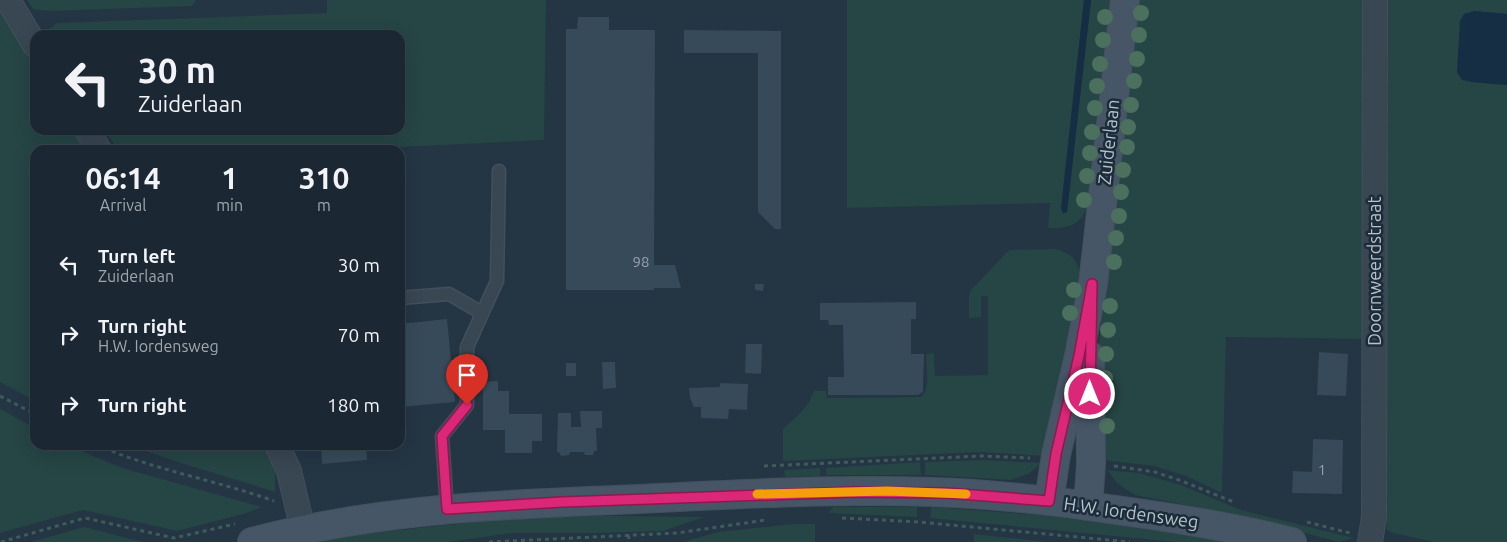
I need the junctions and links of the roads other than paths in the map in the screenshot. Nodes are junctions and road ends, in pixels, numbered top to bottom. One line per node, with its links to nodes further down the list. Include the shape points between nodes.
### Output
1 (8, 0): 4 (street)
2 (1124, 0): 6 (main road, Zuiderlaan)
3 (1375, 0): 16 (street, Doornweerdstraat, via 1374,517)
4 (30, 36)
5 (500, 171): 8 (lane, via 497,281)
6 (1092, 284): 10 (main road, Zuiderlaan); 11 (main road, Zuiderlaan)
7 (405, 298): 8 (lane, via 449,294)
8 (482, 313): 12 (lane, via 467,347 467,405 442,436)
9 (278, 450): 13 (street, via 289,471)
10 (1049, 501): 11 (main road, H.W. Iordensweg); 12 (main road, H.W. Iordensweg, via 952,493 862,491 642,498)
11 (1088, 506): 15 (main road, H.W. Iordensweg, via 1209,524)
12 (447, 509): 13 (main road, H.W. Iordensweg)
13 (300, 520): 14 (main road, H.W. Iordensweg)
14 (252, 542)
15 (1292, 542)
16 (1370, 542)

